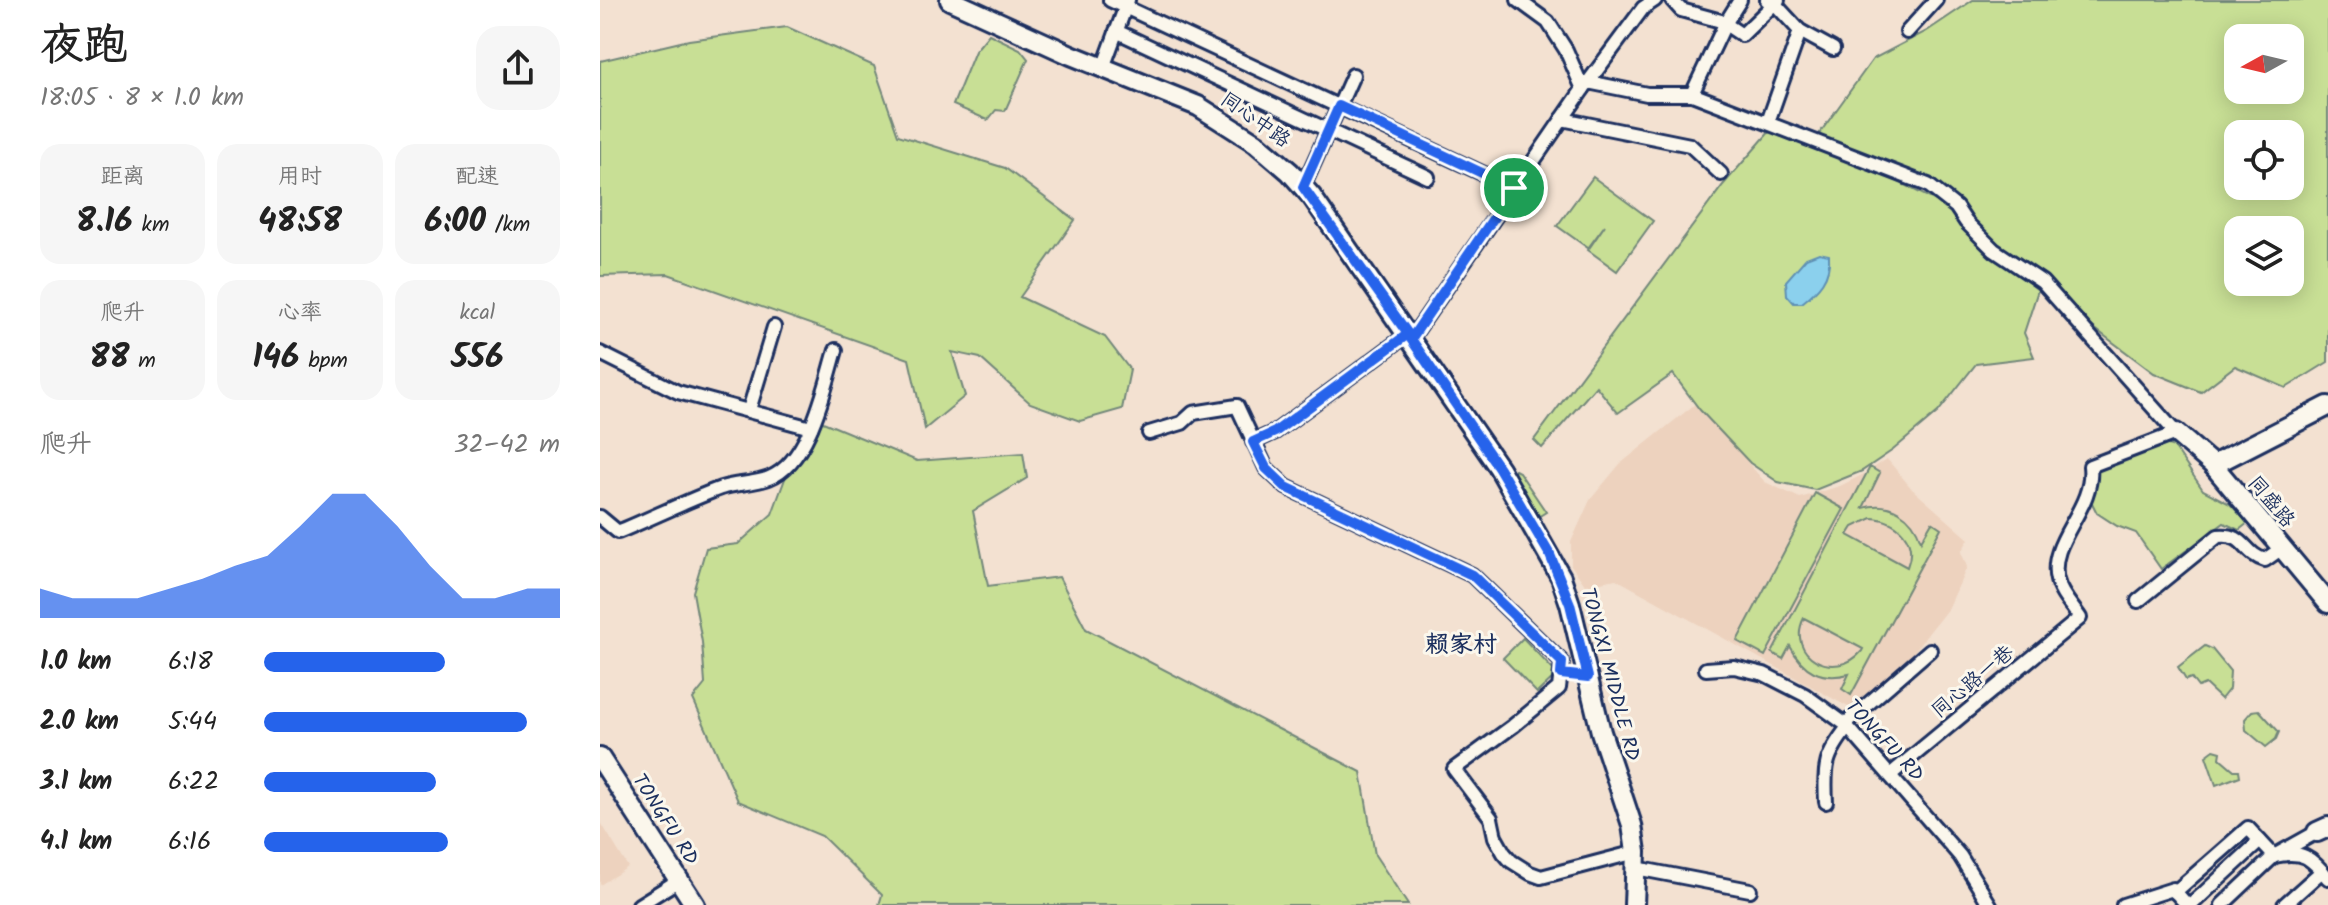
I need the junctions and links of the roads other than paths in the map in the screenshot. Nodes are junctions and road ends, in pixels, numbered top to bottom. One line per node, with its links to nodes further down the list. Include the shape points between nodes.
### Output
1 (950, 0): 15 (street, 同心中路)
2 (1110, 0): 9 (street)
3 (1518, 0): 17 (street, via 1548,22)
4 (1655, 0): 17 (street, via 1643,8)
5 (1672, 0): 10 (street, via 1681,10)
6 (1740, 0): 10 (street)
7 (1774, 2): 10 (street, via 1742,35); 12 (street)
8 (1927, 3): 13 (street)
9 (1126, 4): 11 (street); 19 (street)
10 (1725, 24): 18 (street)
11 (1116, 31): 15 (street); 22 (street)
12 (1800, 31): 14 (street); 21 (street)
13 (1907, 32)
14 (1833, 49)
15 (1103, 68): 25 (street, 同心中路, via 1228,123)
16 (1353, 75): 19 (street)
17 (1586, 85): 18 (street); 20 (street)
18 (1692, 94): 21 (street)
19 (1339, 106): 22 (street); 26 (street)
20 (1562, 119): 23 (street, via 1690,145); 26 (street)
21 (1768, 122): 35 (street, via 1943,195 1994,250 2042,282)
22 (1328, 130): 24 (street); 25 (street)
23 (1721, 174)
24 (1428, 177)
25 (1303, 187): 28 (street, 同心中路)
26 (1514, 188): 28 (street)
27 (774, 327): 32 (street)
28 (1410, 336): 36 (street, via 1275,432); 45 (street, 同心中路, via 1550,555 1570,604)
29 (836, 350): 33 (street)
30 (600, 353): 32 (street, via 678,392)
31 (2328, 406): 37 (street)
32 (749, 410): 33 (street)
33 (811, 428): 38 (street, via 789,463 772,477 723,487 618,532)
34 (1149, 433): 36 (street, via 1182,423 1193,413 1237,406)
35 (2176, 433): 37 (street, 同盛路); 48 (street, 同心路一巷, via 2090,466 2088,494 2056,563 2059,585 2080,618)
36 (1253, 442): 44 (street, via 1266,468 1286,487 1472,575 1562,662)
37 (2213, 465): 39 (street, 同盛路)
38 (600, 517)
39 (2282, 548): 40 (street, via 2265,560 2240,539 2218,536); 41 (street, 同盛路)
40 (2138, 601)
41 (2328, 603)
42 (1930, 650): 46 (street)
43 (1706, 669): 46 (street, TONGFU RD, via 1734,667 1764,674)
44 (1561, 674): 45 (street); 53 (street, via 1559,688 1454,769 1491,818 1504,853 1530,873 1541,877)
45 (1588, 677): 53 (street, TONGXI MIDDLE RD, via 1632,825)
46 (1846, 725): 48 (street, TONGFU RD); 49 (street, via 1826,761)
47 (600, 758): 55 (street, TONGFU RD)
48 (1890, 775): 61 (street, TONGFU RD, via 1960,856)
49 (1826, 802)
50 (2323, 830): 52 (street)
51 (2260, 841): 52 (street); 57 (street, via 2248,828); 63 (street)
52 (2274, 856): 54 (street, via 2306,856); 64 (street)
53 (1636, 860): 56 (street); 60 (street, TONGXI MIDDLE RD)
54 (2325, 874): 65 (street)
55 (679, 880): 58 (street); 59 (street, TONGFU RD)
56 (1750, 890)
57 (2175, 892): 62 (street); 63 (street)
58 (639, 905)
59 (695, 905)
60 (1634, 905)
61 (1990, 905)
62 (2123, 905)
63 (2189, 905)
64 (2222, 905)
65 (2284, 905)

